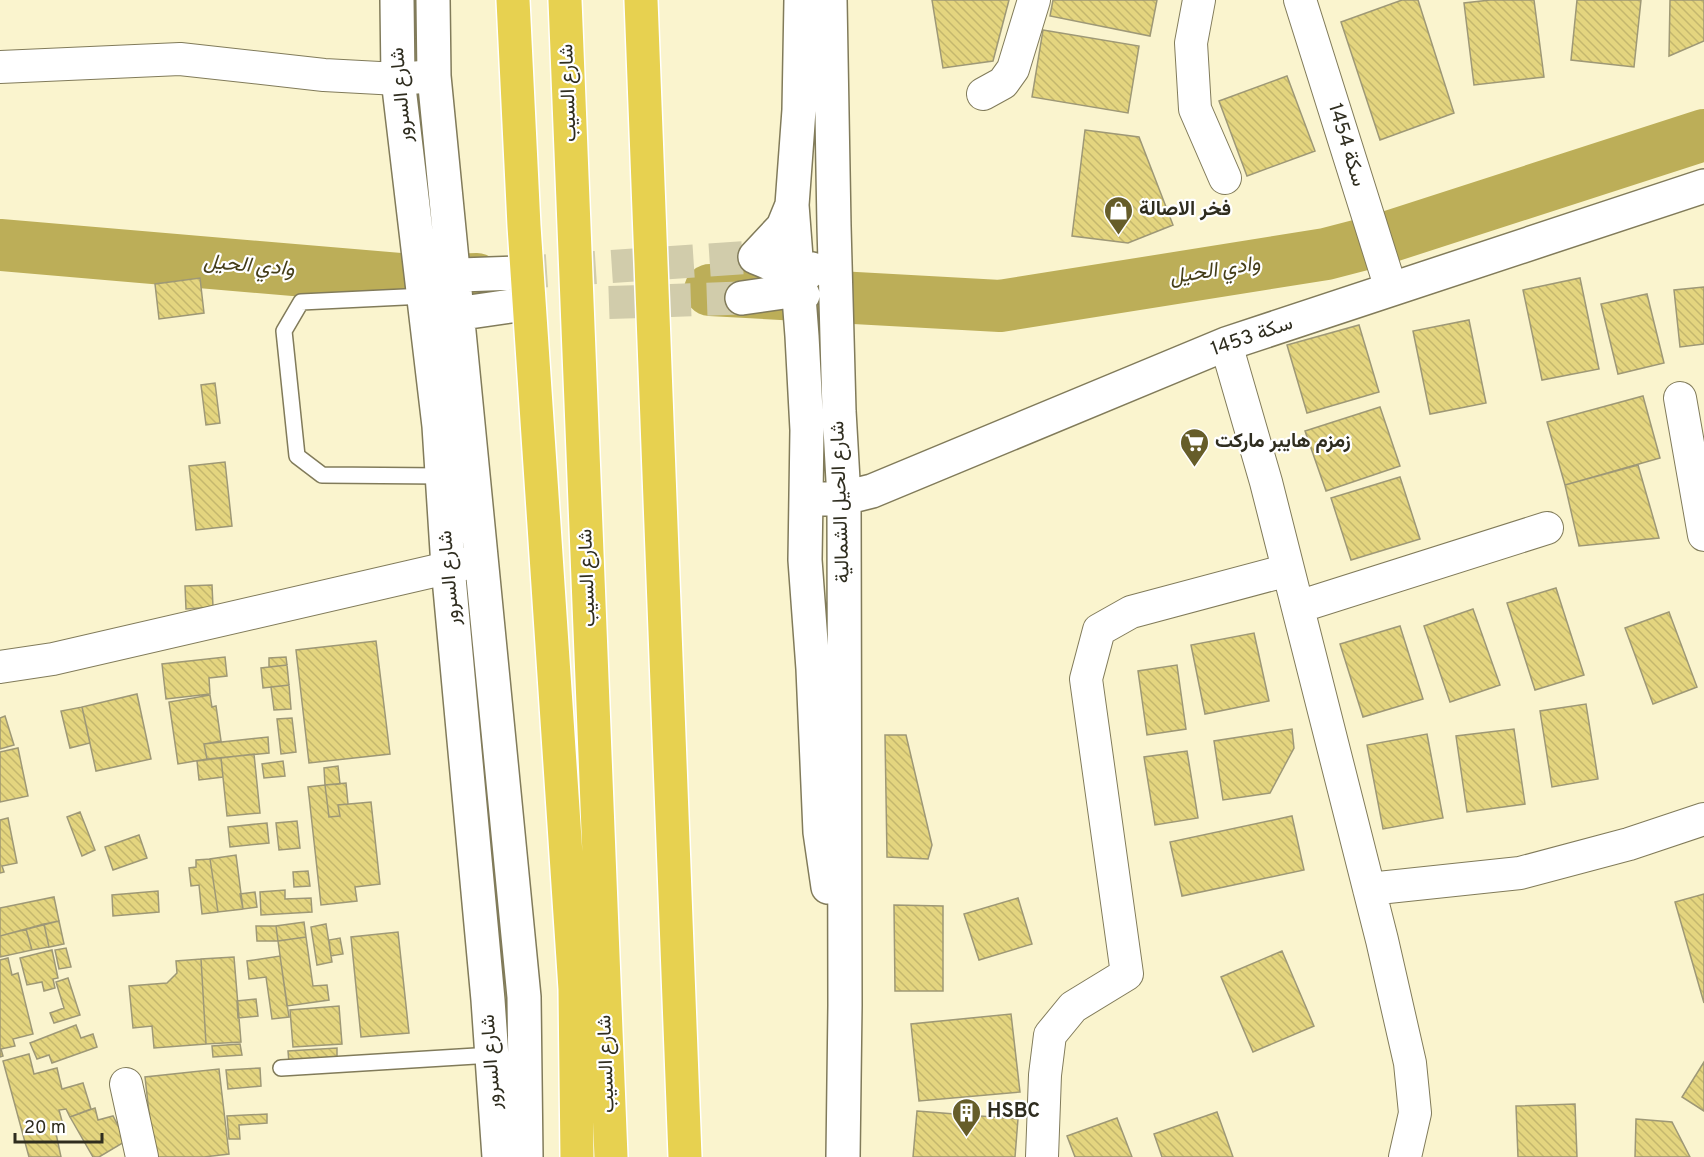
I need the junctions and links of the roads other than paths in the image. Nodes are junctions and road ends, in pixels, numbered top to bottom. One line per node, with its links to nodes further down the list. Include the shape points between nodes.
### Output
1 (397, 0): 13 (street, شارع السرور)
2 (433, 0): 12 (street, شارع السرور)
3 (513, 0): 47 (highway, via 524,226 575,989)
4 (565, 0): 48 (highway, شارع السيب)
5 (641, 0): 49 (highway)
6 (801, 0): 17 (street, via 800,110)
7 (830, 0): 18 (street, شارع الحيل الشمالية)
8 (1034, 0): 14 (street, via 1013,69 1003,83)
9 (1199, 0): 15 (street, via 1191,43 1195,110)
10 (1300, 0): 21 (street, سكة 1454)
11 (0, 67): 13 (street, via 180,59)
12 (434, 76): 13 (street); 22 (street, شارع السرور)
13 (398, 79): 22 (street, شارع السرور)
14 (983, 94)
15 (1226, 178)
16 (1704, 186): 21 (street, سكة 1453)
17 (792, 205): 20 (street, شارع الحيل الشمالية); 20 (street, via 783,227 755,257 782,268)
18 (834, 226): 20 (street, via 819,264); 27 (street, شارع الحيل الشمالية)
19 (514, 273): 22 (street)
20 (797, 282): 24 (street, شارع الحيل الشمالية); 24 (street, via 784,292 742,298 767,306); 27 (street, via 811,314)
21 (1391, 290): 25 (street, سكة 1453)
22 (437, 296): 23 (street); 28 (street, شارع السرور); 28 (lane, via 301,302 284,331 297,456 322,475); 33 (street, شارع السرور)
23 (511, 306)
24 (802, 336): 30 (street, شارع الحيل الشمالية)
25 (1226, 344): 29 (street, سكة 1453, via 872,491); 35 (street)
26 (1680, 398): 32 (street)
27 (839, 411): 29 (street, شارع الحيل الشمالية)
28 (442, 476): 34 (street, شارع السرور)
29 (844, 498): 30 (street, سكة 1453); 40 (street, شارع الحيل الشمالية)
30 (806, 499): 40 (street, شارع الحيل الشمالية, via 820,832)
31 (1547, 528): 36 (street)
32 (1704, 535)
33 (481, 560): 34 (street); 46 (street, شارع السرور, via 524,997)
34 (448, 567): 37 (street, via 53,659); 41 (street, شارع السرور)
35 (1288, 570): 36 (street); 51 (street, via 1131,612 1099,630 1086,679 1127,974 1073,1007 1050,1035)
36 (1298, 607): 39 (street)
37 (0, 667)
38 (1704, 819): 39 (street, via 1520,873)
39 (1370, 889): 52 (street, via 1410,1063 1415,1113)
40 (845, 1005): 50 (street, شارع الحيل الشمالية)
41 (492, 1055): 42 (lane); 45 (street, شارع السرور)
42 (281, 1068)
43 (126, 1084): 44 (street)
44 (142, 1157)
45 (499, 1157)
46 (526, 1157)
47 (577, 1157)
48 (611, 1157)
49 (685, 1157)
50 (843, 1157)
51 (1042, 1157)
52 (1406, 1157)

